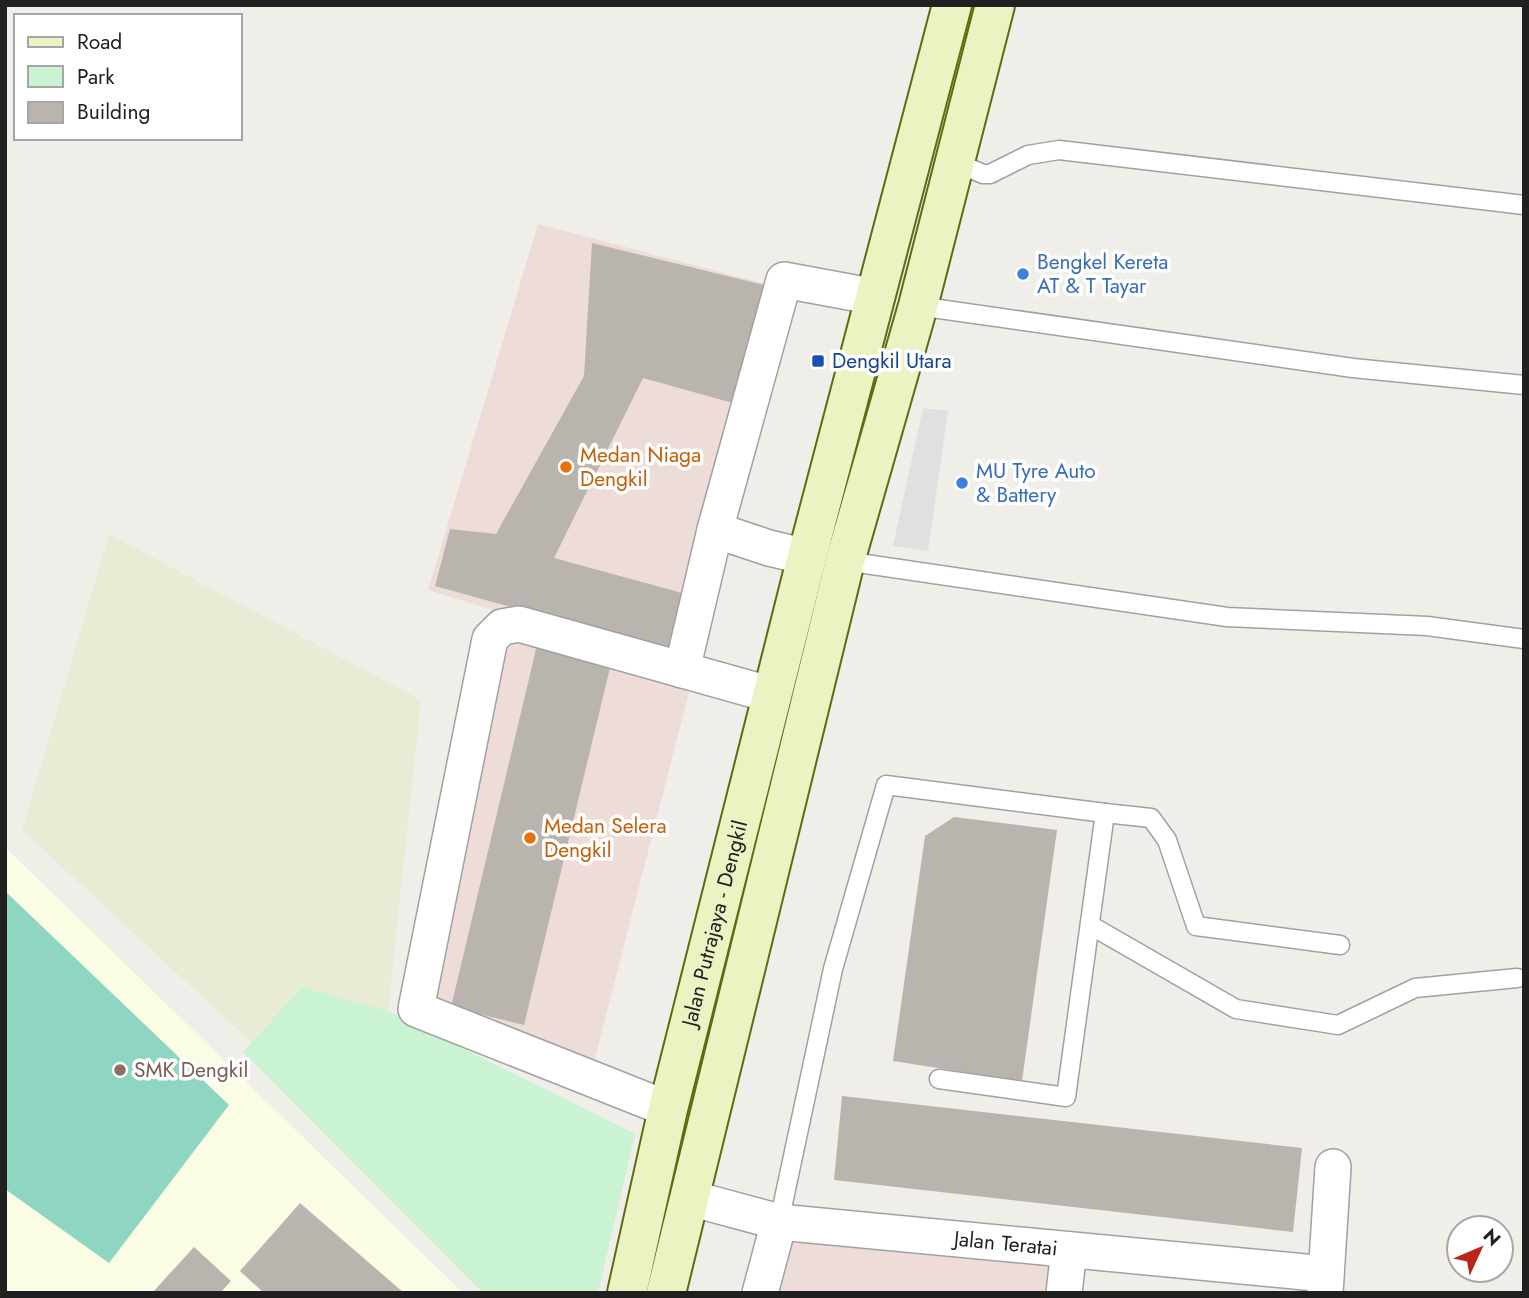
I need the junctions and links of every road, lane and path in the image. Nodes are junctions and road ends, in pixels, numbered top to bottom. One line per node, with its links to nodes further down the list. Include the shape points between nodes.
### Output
1 (952, 5): 5 (main road, Jalan Putrajaya - Dengkil)
2 (995, 5): 3 (main road, Jalan Putrajaya - Dengkil)
3 (955, 162): 4 (lane, via 987,175 1028,155 1059,150); 6 (main road, Jalan Putrajaya - Dengkil)
4 (1524, 205)
5 (876, 297): 8 (street, via 784,280); 9 (main road, Jalan Putrajaya - Dengkil)
6 (918, 306): 7 (lane, via 1353,368); 10 (main road, Jalan Putrajaya - Dengkil)
7 (1524, 384)
8 (715, 530): 9 (street); 12 (street)
9 (807, 556): 13 (main road, Jalan Putrajaya - Dengkil)
10 (845, 561): 11 (lane, via 1227,617 1427,626); 21 (main road, Jalan Putrajaya - Dengkil)
11 (1524, 639)
12 (682, 670): 13 (street); 19 (street, via 519,624 502,627 490,639 416,1009)
13 (772, 695): 19 (main road, Jalan Putrajaya - Dengkil)
14 (1105, 813): 15 (lane); 16 (lane, via 1151,818 1167,839 1196,926); 22 (lane, via 886,785 833,969)
15 (1090, 925): 17 (lane, via 1236,1009 1338,1025 1415,988); 18 (lane, via 1066,1097)
16 (1340, 945)
17 (1517, 978)
18 (939, 1079)
19 (668, 1109): 25 (main road, Jalan Putrajaya - Dengkil)
20 (1333, 1167): 24 (street)
21 (690, 1198): 22 (street, Jalan Teratai); 26 (main road, Jalan Putrajaya - Dengkil)
22 (779, 1222): 23 (street, Jalan Teratai); 27 (street)
23 (1069, 1250): 24 (street, Jalan Teratai); 28 (street)
24 (1326, 1284)
25 (627, 1293)
26 (666, 1293)
27 (760, 1293)
28 (1064, 1293)

